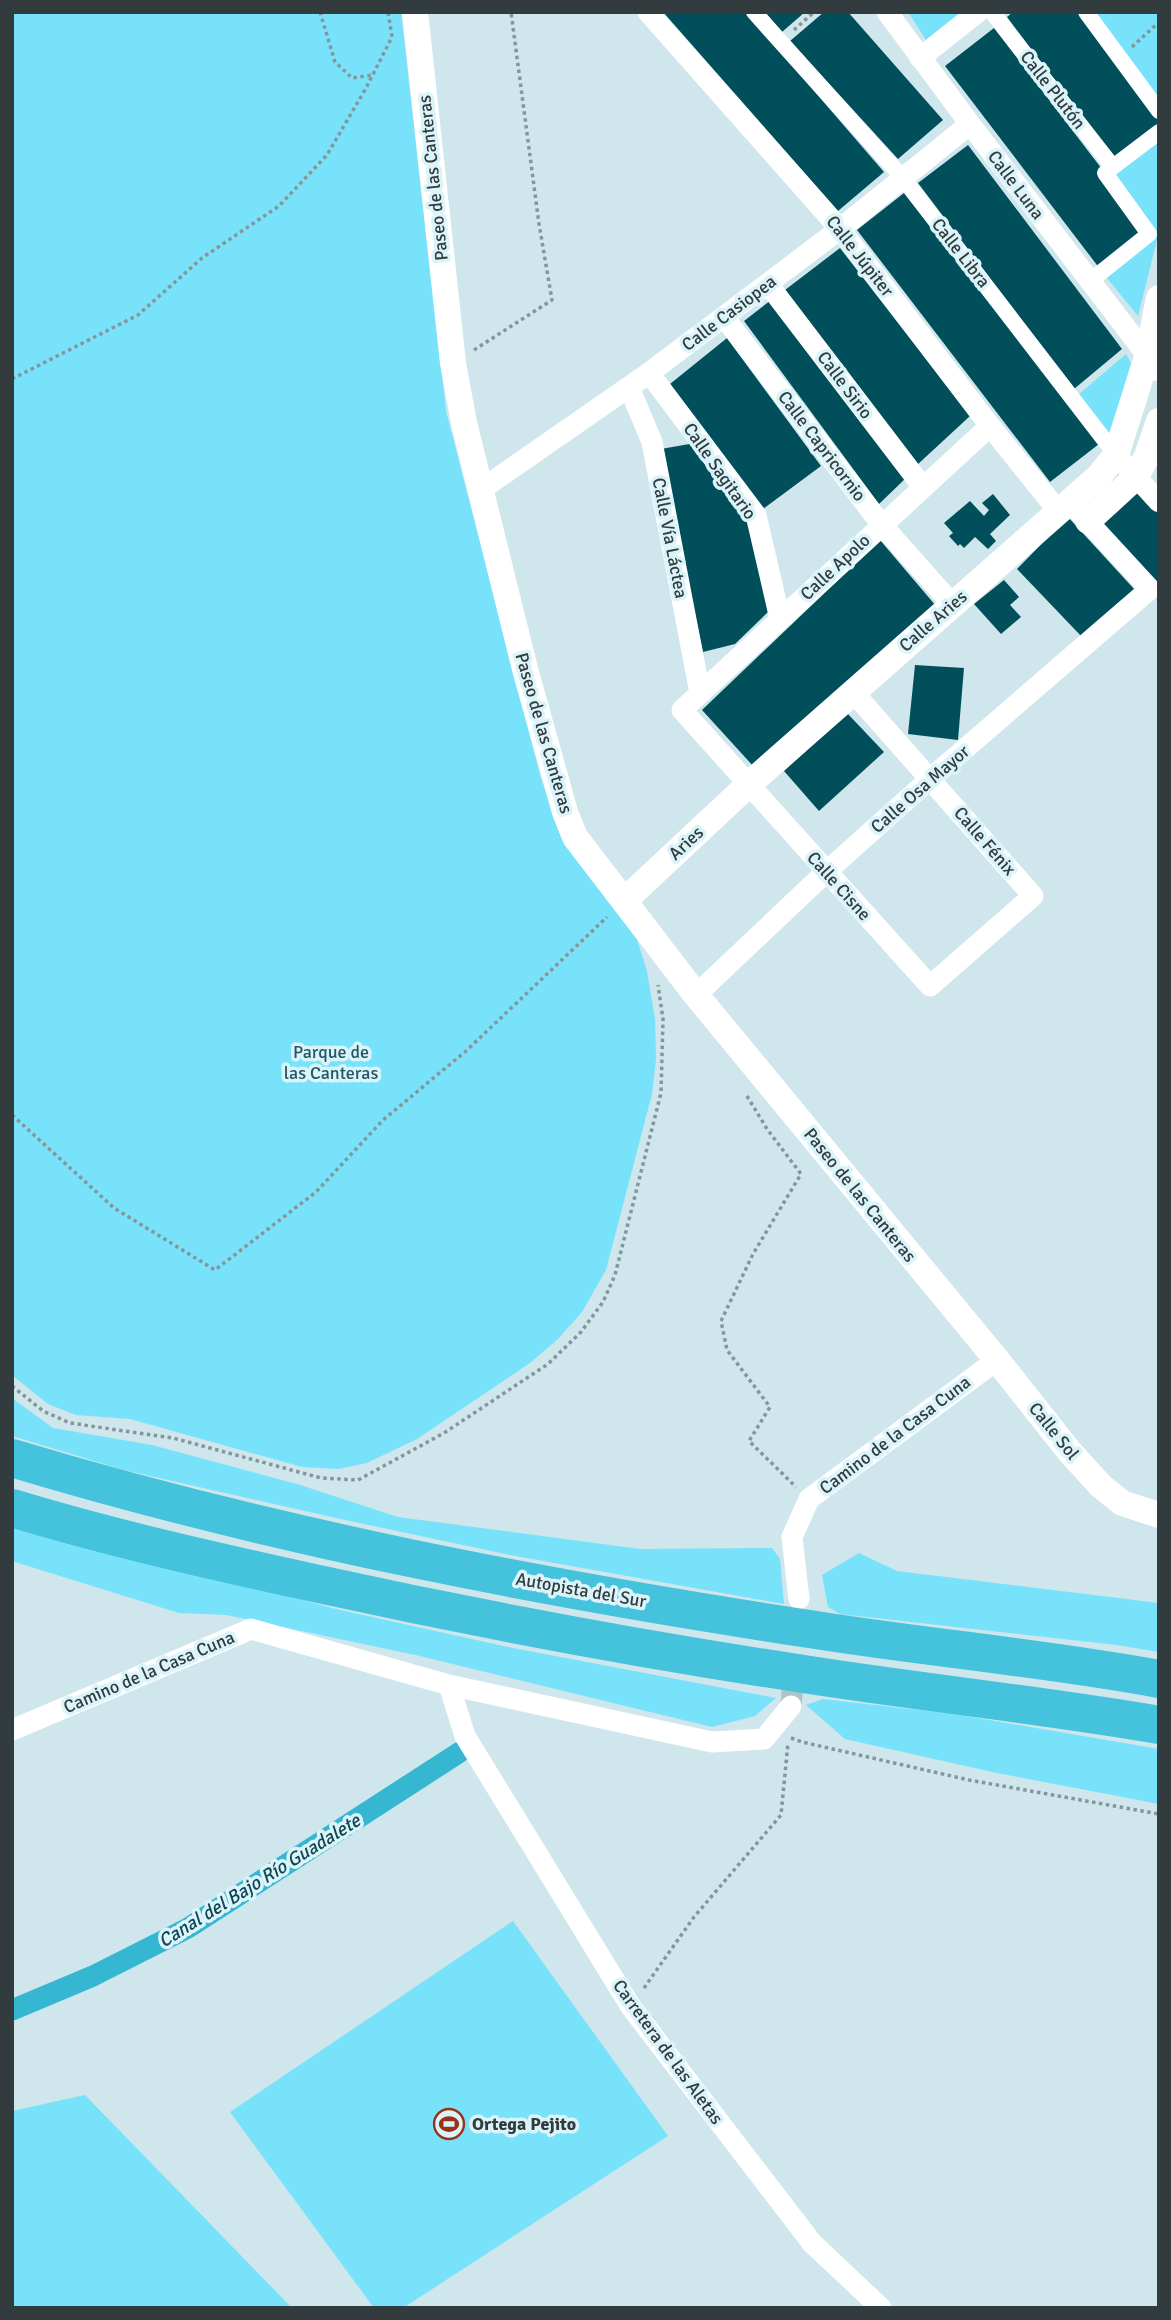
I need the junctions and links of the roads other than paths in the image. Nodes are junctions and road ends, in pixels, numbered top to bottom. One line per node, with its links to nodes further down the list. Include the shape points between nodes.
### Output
1 (415, 12): 27 (street, Paseo de las Canteras, via 453,363)
2 (648, 12): 14 (street, Calle Júpiter)
3 (754, 12): 13 (street, Calle Libra)
4 (887, 12): 8 (street, Calle Luna)
5 (978, 12): 8 (street)
6 (992, 12): 12 (street, Calle Plutón)
7 (1086, 12): 9 (street)
8 (920, 58): 10 (street, Calle Luna)
9 (1159, 111)
10 (970, 124): 13 (street, Calle Casiopea); 15 (street, Calle Luna)
11 (1159, 132): 12 (street)
12 (1113, 167): 15 (street, via 1105,173 1149,234)
13 (902, 177): 14 (street, Calle Casiopea); 24 (street, Calle Libra)
14 (840, 229): 16 (street, Calle Casiopea); 23 (street, Calle Júpiter)
15 (1089, 282): 19 (street, Calle Luna)
16 (768, 284): 18 (street, Calle Casiopea); 26 (street, Calle Sirio)
17 (1159, 298): 19 (street)
18 (724, 317): 20 (street, Calle Casiopea); 31 (street, Calle Capricornio)
19 (1153, 364): 24 (street)
20 (649, 373): 21 (street, Calle Casiopea); 34 (street, Calle Sagitario, via 756,515)
21 (629, 387): 27 (street, Calle Casiopea); 36 (street, Calle Vía Láctea, via 652,442)
22 (1159, 421): 25 (street)
23 (990, 426): 26 (street, Calle Apolo); 29 (street, Calle Júpiter)
24 (1116, 455): 25 (street, Calle Libra); 29 (street, Calle Aries, via 1100,476)
25 (1136, 477): 28 (street, Calle Libra); 30 (street)
26 (922, 486): 31 (street, Calle Apolo)
27 (479, 491): 41 (street, Paseo de las Canteras, via 565,812 575,836)
28 (1159, 502)
29 (1064, 507): 30 (street, Calle Júpiter); 33 (street, Calle Aries)
30 (1088, 521): 32 (street, Calle Júpiter)
31 (881, 524): 33 (street, Calle Capricornio); 34 (street, Calle Apolo)
32 (1150, 589): 38 (street, Calle Osa Mayor)
33 (952, 604): 35 (street, Calle Aries)
34 (780, 619): 36 (street, Calle Apolo)
35 (853, 692): 38 (street, Calle Fénix); 39 (street, Calle Aries)
36 (700, 693): 37 (street, Calle Apolo)
37 (682, 710): 39 (street, Calle Cisne)
38 (930, 779): 40 (street, Calle Osa Mayor); 42 (street, Calle Fénix, via 1033,896)
39 (748, 785): 40 (street, Calle Cisne); 41 (street, Aries)
40 (826, 872): 42 (street, Calle Cisne); 43 (street, Calle Osa Mayor)
41 (624, 901): 43 (street, Paseo de las Canteras)
42 (930, 986)
43 (696, 995): 44 (street, Paseo de las Canteras)
44 (966, 1324): 45 (street, Calle Sol)
45 (997, 1360): 48 (street, Calle Sol, via 1101,1486 1122,1503); 49 (street, Camino de la Casa Cuna, via 809,1499 792,1537)
46 (12, 1458): 50 (highway, Autopista del Sur, via 228,1516 455,1567 817,1630)
47 (12, 1508): 53 (highway, via 223,1563 457,1615 799,1674)
48 (1159, 1515)
49 (799, 1599)
50 (1159, 1679)
51 (449, 1685): 52 (street, Camino de la Casa Cuna, via 712,1742 764,1740); 54 (street, Camino de la Casa Cuna, via 251,1629); 55 (street, Carretera de las Aletas, via 465,1736 631,2007 813,2243)
52 (791, 1706)
53 (1159, 1725)
54 (12, 1730)
55 (881, 2308)

